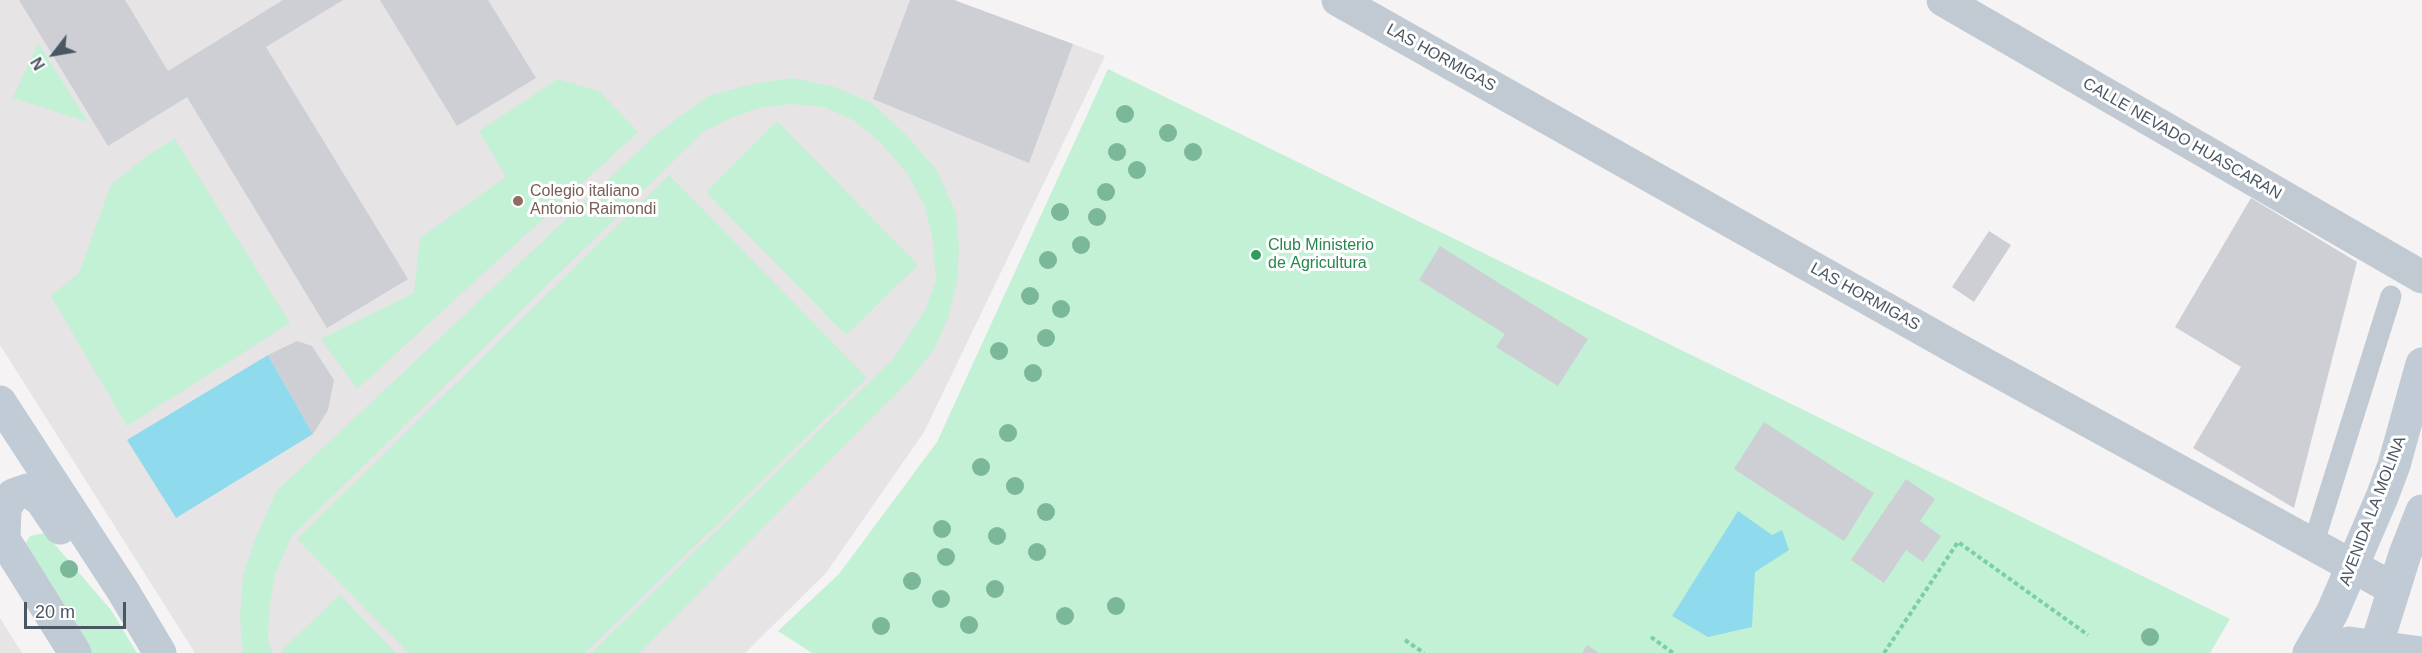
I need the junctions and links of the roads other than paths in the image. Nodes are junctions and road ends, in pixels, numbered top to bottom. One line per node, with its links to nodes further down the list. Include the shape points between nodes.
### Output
1 (1338, 0): 9 (street, LAS HORMIGAS)
2 (1943, 0): 3 (street, CALLE NEVADO HUASCARAN)
3 (2422, 277)
4 (2391, 296): 9 (lane)
5 (2422, 364): 10 (main road, AVENIDA LA MOLINA, via 2394,465)
6 (0, 402): 12 (main road)
7 (2422, 511): 11 (main road)
8 (2, 536): 12 (main road, via 5,508 14,495 27,490 41,500 90,573); 14 (main road)
9 (2313, 545): 10 (street, LAS HORMIGAS)
10 (2353, 567): 11 (street, LAS HORMIGAS); 16 (main road, AVENIDA LA MOLINA)
11 (2394, 589): 13 (main road)
12 (123, 591): 15 (main road)
13 (2375, 650): 17 (main road, via 2349,643); 18 (main road)
14 (75, 653)
15 (160, 653)
16 (2309, 653)
17 (2319, 653)
18 (2420, 653)

